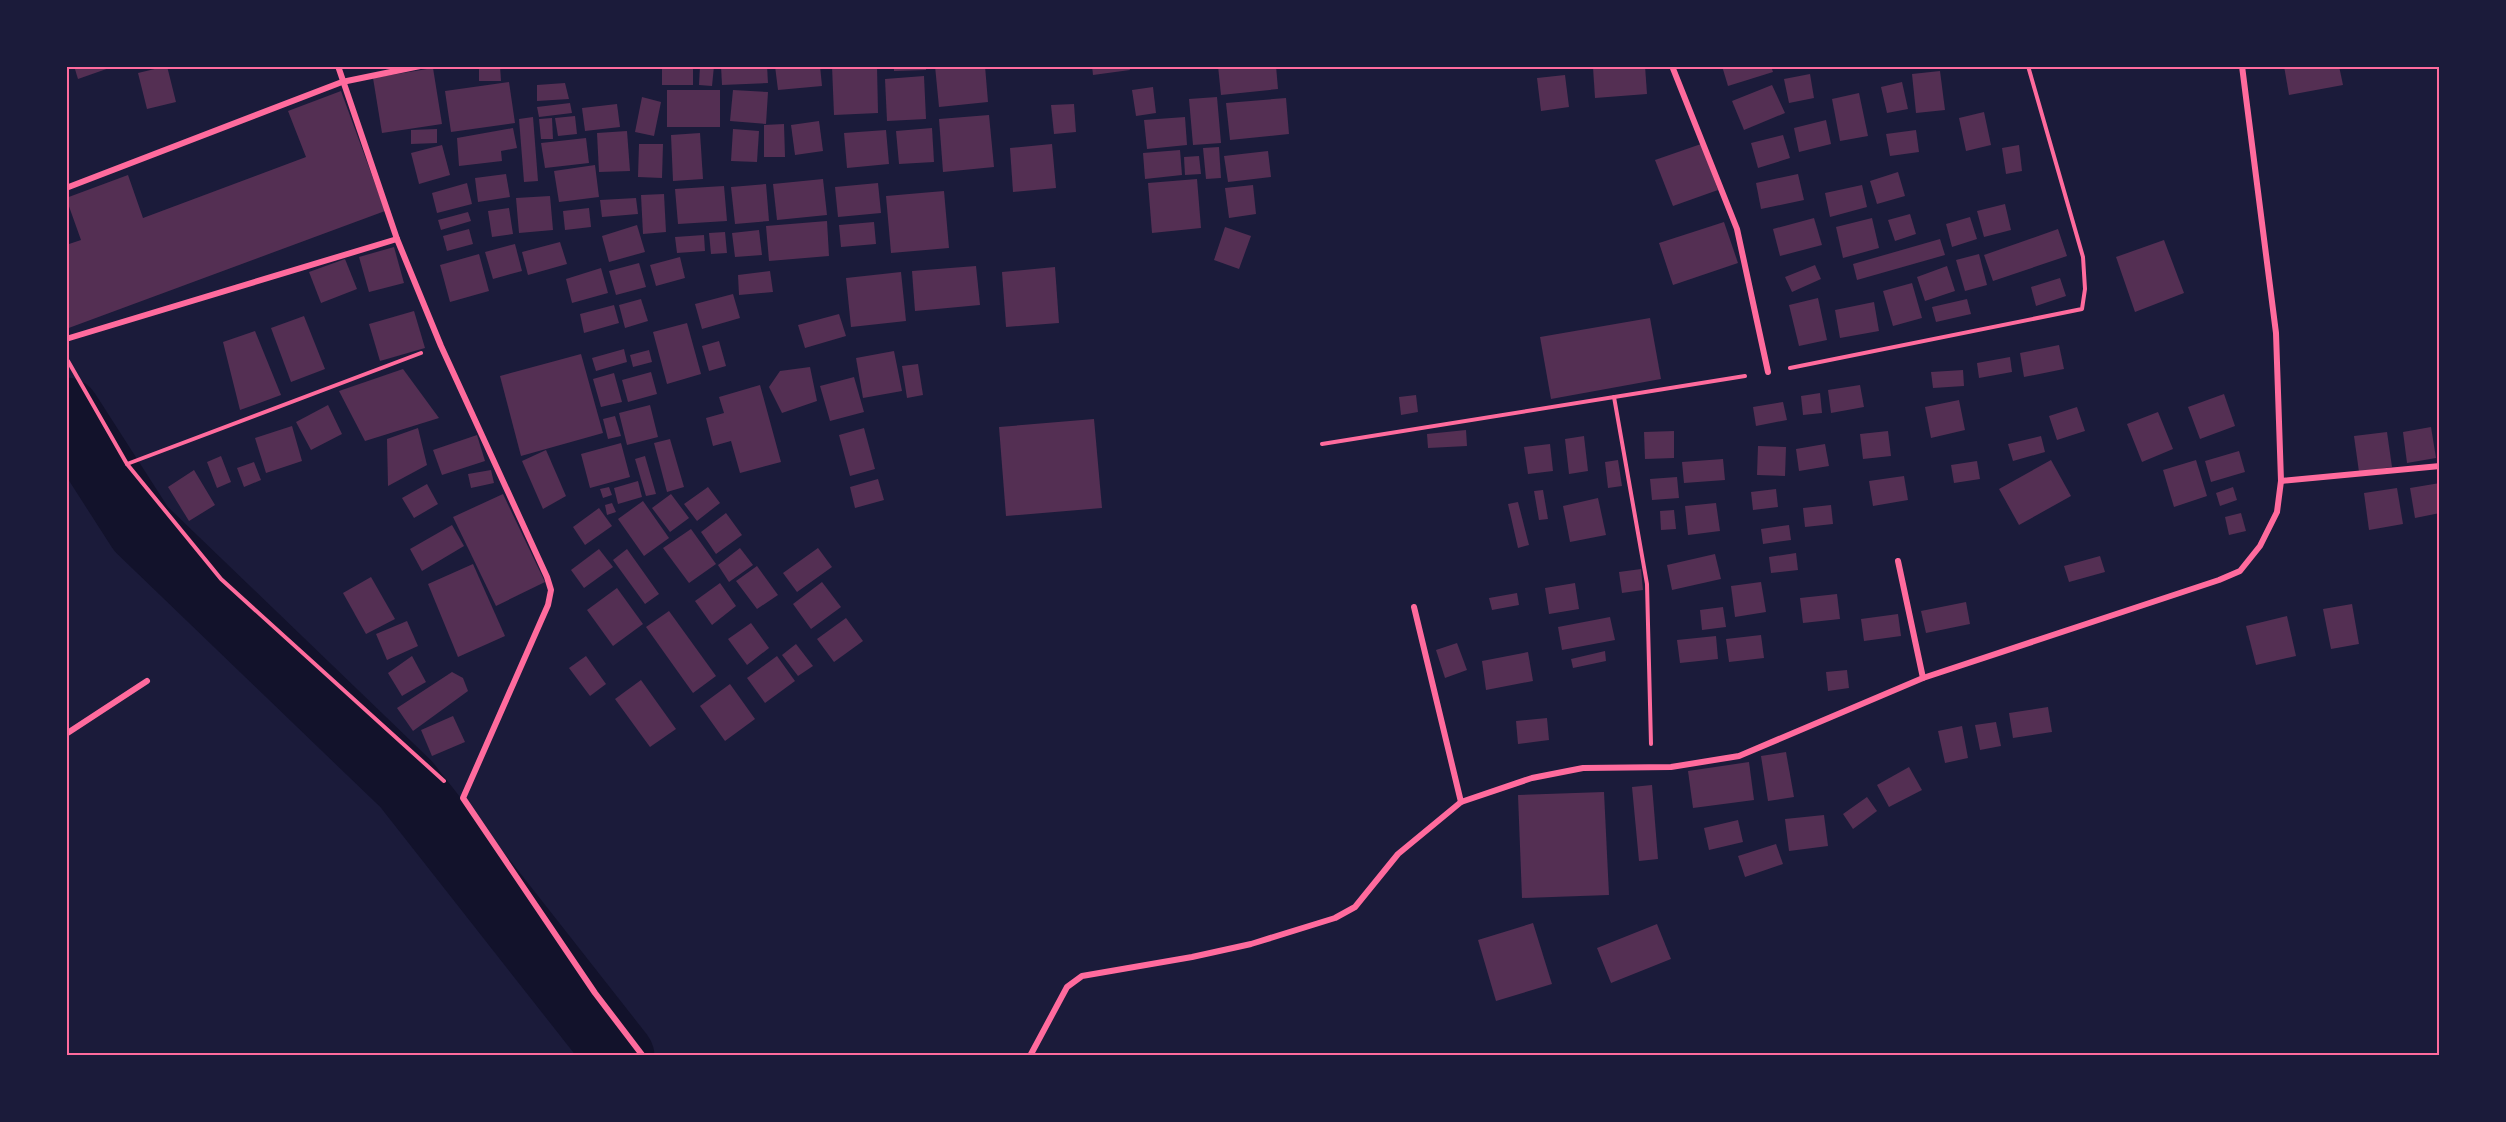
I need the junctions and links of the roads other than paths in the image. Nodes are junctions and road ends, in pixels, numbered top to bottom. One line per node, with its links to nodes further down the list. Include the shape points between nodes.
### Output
1 (338, 66): 5 (street)
2 (420, 66): 5 (street)
3 (1672, 66): 9 (street, via 1737,229)
4 (2242, 66): 11 (street, via 2276,333)
5 (342, 82): 6 (street); 7 (street)
6 (66, 188)
7 (397, 239): 8 (street); 18 (street, via 551,590 548,605 463,798 595,993)
8 (66, 339)
9 (1768, 372)
10 (2440, 466): 11 (street)
11 (2281, 482): 14 (street, via 2277,512 2268,533 2240,571)
12 (1898, 561): 14 (street)
13 (1414, 607): 17 (street)
14 (1923, 678): 17 (street, via 1739,756 1683,766 1583,768 1532,778)
15 (147, 681): 16 (street)
16 (66, 734)
17 (1461, 802): 19 (street, via 1398,854 1355,907 1335,918 1211,953 1082,976 1067,987)
18 (643, 1056)
19 (1030, 1056)

